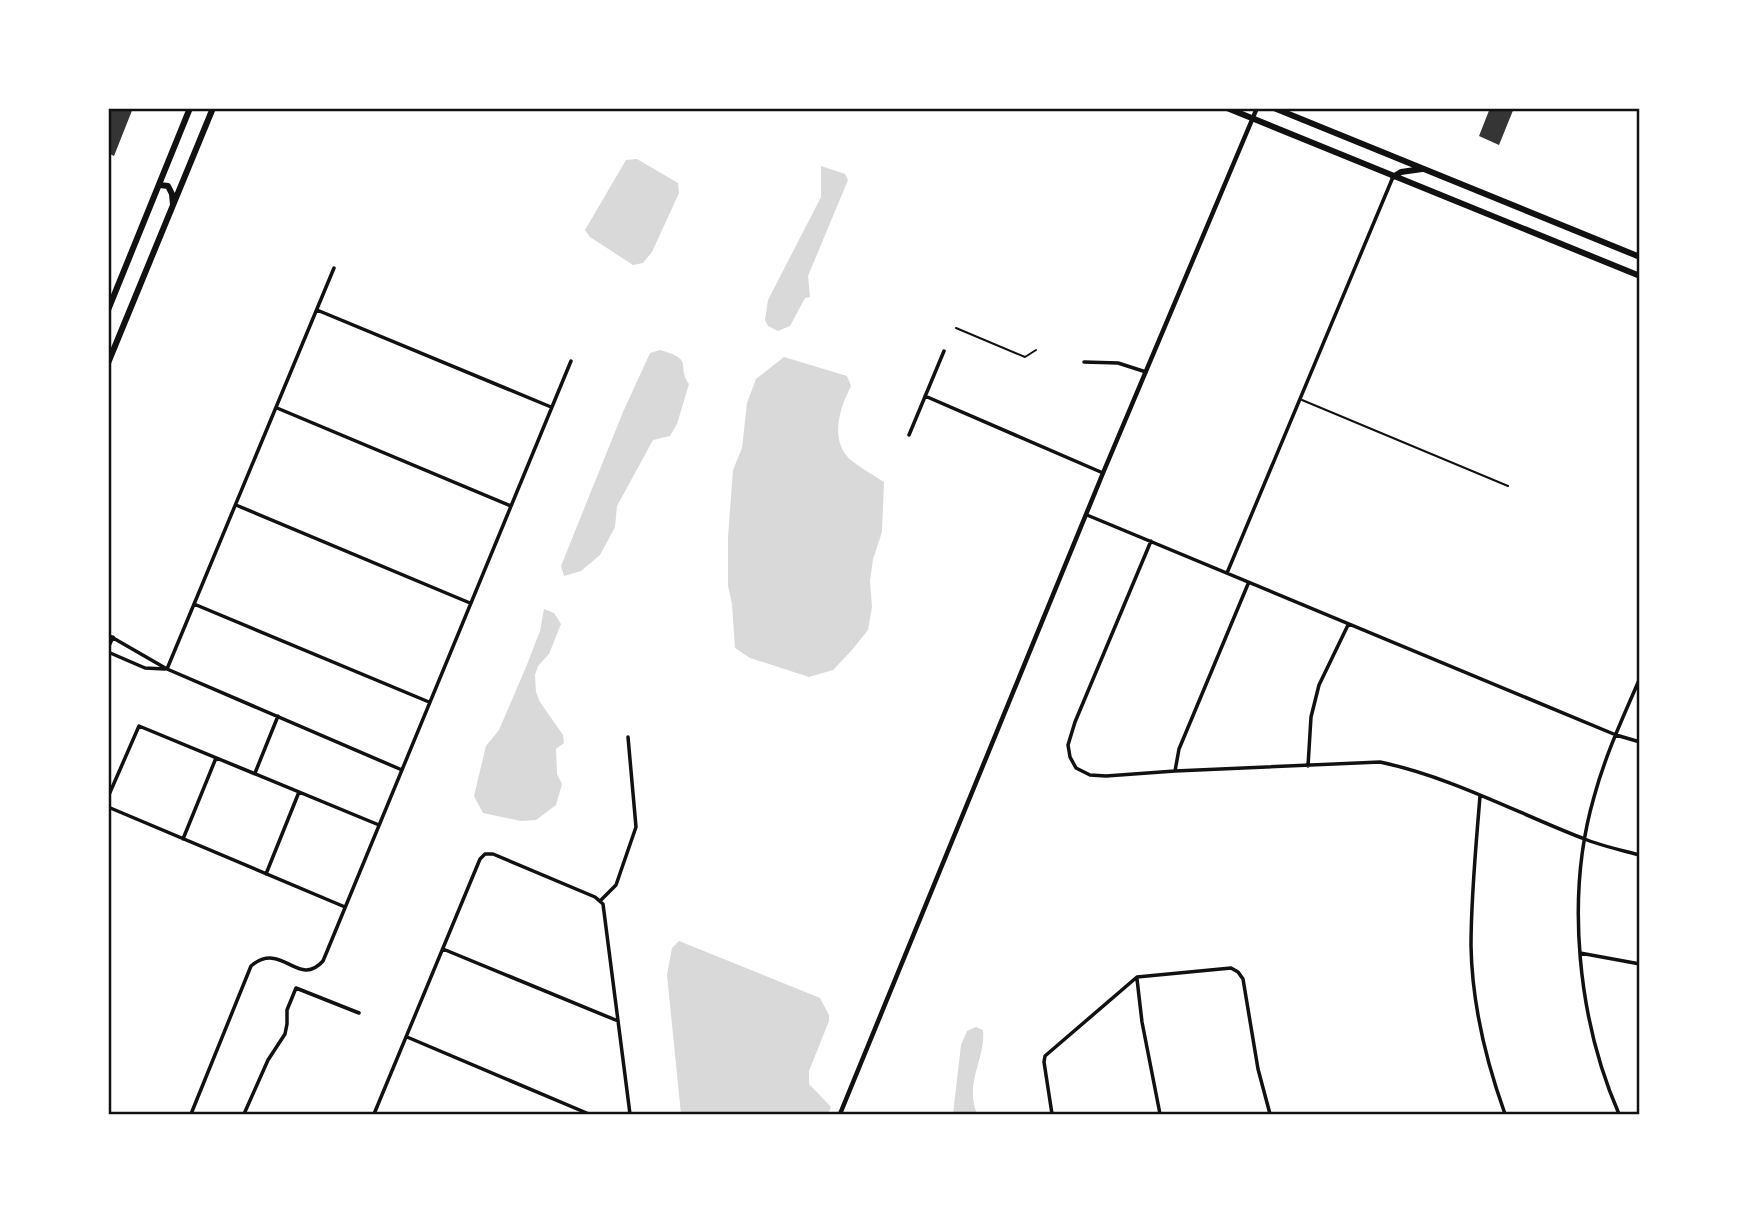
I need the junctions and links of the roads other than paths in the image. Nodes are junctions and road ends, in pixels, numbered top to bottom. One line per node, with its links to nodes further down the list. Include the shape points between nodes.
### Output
1 (190, 108): 9 (main road)
2 (213, 108): 10 (main road)
3 (1227, 108): 6 (main road)
4 (1257, 108): 6 (street)
5 (1274, 108): 7 (main road)
6 (1253, 119): 8 (main road); 22 (street)
7 (1424, 168): 8 (main road); 11 (main road)
8 (1393, 177): 13 (main road); 24 (street)
9 (160, 185): 10 (main road, via 168,186); 14 (main road)
10 (173, 207): 21 (main road)
11 (1640, 257)
12 (334, 268): 15 (street)
13 (1640, 276)
14 (108, 310)
15 (317, 310): 25 (street); 26 (street)
16 (956, 328): 17 (lane, via 1025,356)
17 (1036, 350)
18 (944, 351): 23 (street)
19 (571, 361): 25 (street)
20 (1084, 362): 22 (street, via 1118,363)
21 (108, 363)
22 (1146, 372): 28 (street)
23 (925, 396): 27 (street); 28 (street)
24 (1301, 399): 29 (lane); 34 (street)
25 (551, 407): 31 (street)
26 (276, 408): 30 (street); 31 (street)
27 (909, 435)
28 (1103, 473): 32 (street)
29 (1508, 486)
30 (235, 505): 36 (street); 37 (street)
31 (511, 506): 36 (street)
32 (1087, 515): 33 (street); 76 (street)
33 (1151, 541): 34 (street); 51 (street, via 1068,745 1076,768 1090,775)
34 (1227, 573): 35 (street)
35 (1249, 584): 38 (street); 51 (street, via 1179,749)
36 (470, 603): 43 (street)
37 (194, 604): 41 (street); 43 (street)
38 (1348, 624): 45 (street); 49 (street, via 1319,685 1311,717)
39 (111, 636): 40 (street); 41 (street)
40 (108, 650): 41 (street, via 145,668)
41 (167, 669): 44 (street)
42 (1640, 678): 45 (street)
43 (429, 702): 50 (street)
44 (278, 716): 50 (street); 52 (street)
45 (1616, 735): 47 (street); 59 (street)
46 (628, 737): 62 (street, via 636,827 616,885)
47 (1640, 742)
48 (216, 758): 52 (street); 55 (street, via 139,726); 58 (street)
49 (1308, 765): 51 (street); 54 (street, via 1380,762)
50 (402, 770): 57 (street)
51 (1175, 771)
52 (255, 773): 53 (street)
53 (299, 792): 57 (street); 61 (street)
54 (1480, 795): 59 (street); 80 (street, via 1471,949 1479,1022)
55 (108, 797)
56 (108, 807): 58 (street)
57 (379, 825): 63 (street)
58 (183, 839): 61 (street)
59 (1585, 839): 60 (street); 65 (street)
60 (1640, 855)
61 (267, 874): 63 (street)
62 (601, 903): 64 (street, via 485,854); 69 (street)
63 (345, 907): 71 (street, via 316,968 306,971 273,957 260,958 251,966)
64 (443, 949): 69 (street); 70 (street)
65 (1580, 953): 66 (street); 81 (street, via 1586,1006)
66 (1640, 964)
67 (1137, 977): 77 (street, via 1045,1056); 78 (street); 79 (street, via 1231,968 1238,972)
68 (359, 1013): 72 (street, via 296,988 287,1010 285,1034)
69 (618, 1021): 75 (street)
70 (407, 1037): 73 (street); 74 (street)
71 (191, 1115)
72 (244, 1115)
73 (374, 1115)
74 (589, 1115)
75 (630, 1115)
76 (840, 1115)
77 (1052, 1115)
78 (1160, 1115)
79 (1270, 1115)
80 (1505, 1115)
81 (1619, 1115)

